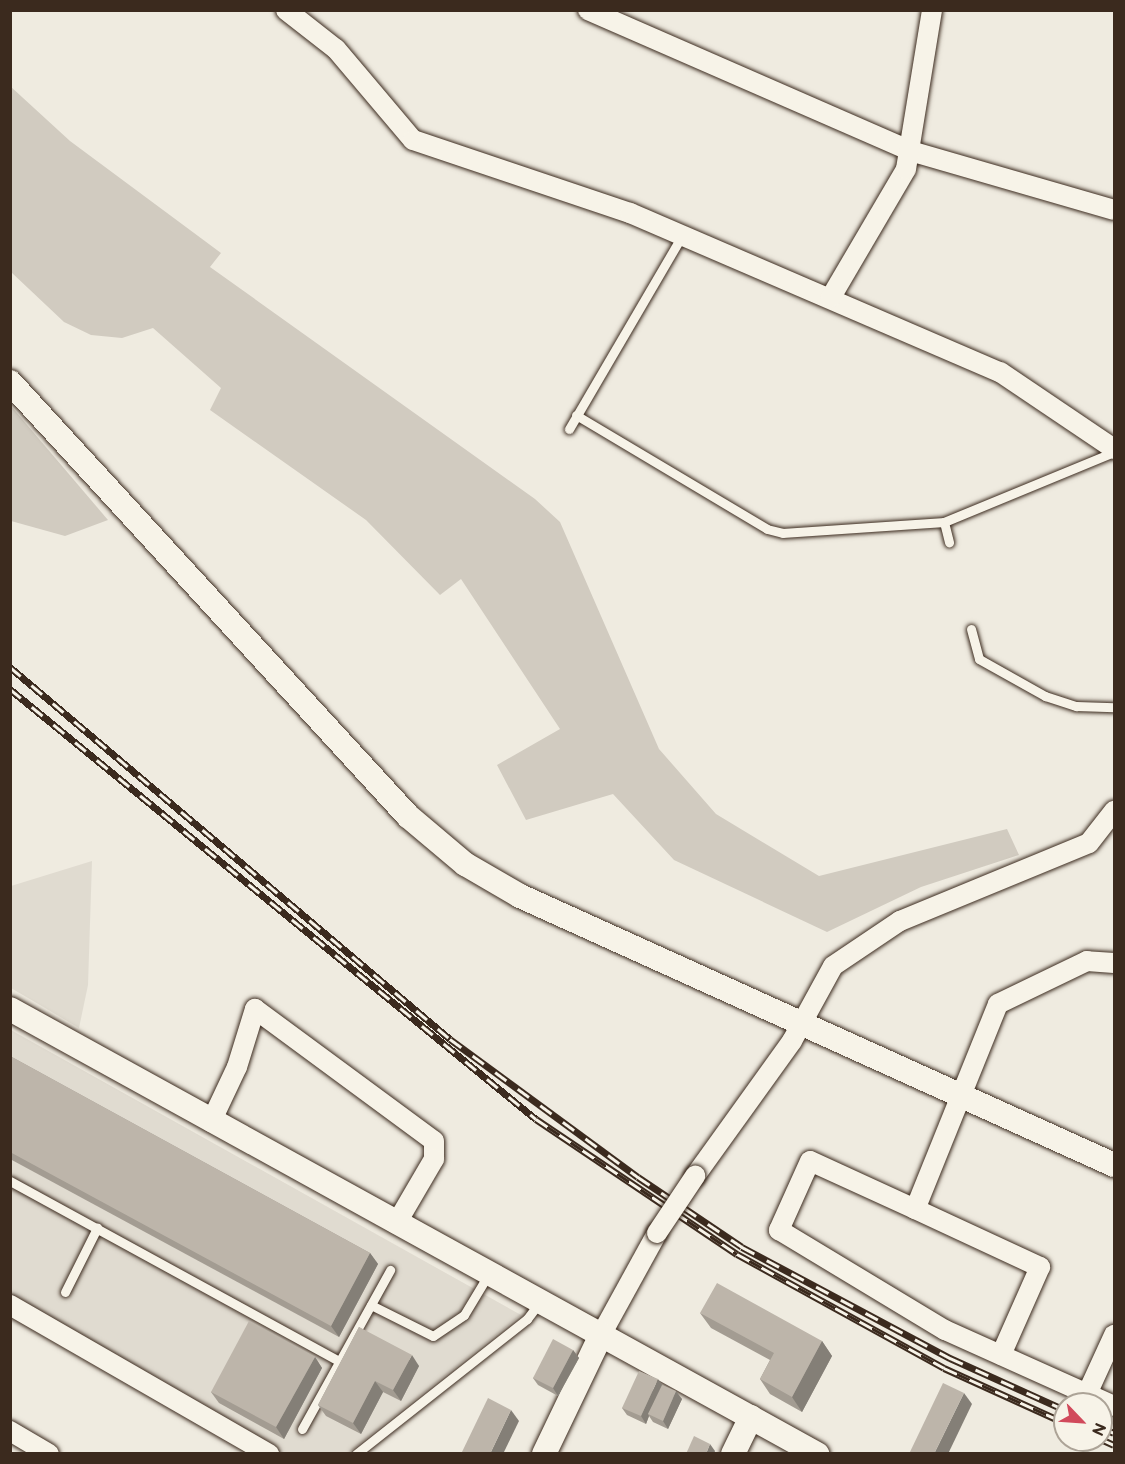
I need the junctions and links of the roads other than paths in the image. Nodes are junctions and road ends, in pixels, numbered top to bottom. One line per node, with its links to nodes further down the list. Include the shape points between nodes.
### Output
1 (286, 10): 6 (street, via 336,49 412,140)
2 (588, 10): 4 (street)
3 (932, 10): 4 (street)
4 (910, 151): 5 (street); 7 (street, via 906,169)
5 (1114, 210)
6 (683, 234): 7 (street); 9 (lane)
7 (831, 297): 11 (street, via 1007,375)
8 (10, 382): 19 (street, via 408,816 465,864 520,896)
9 (576, 415): 10 (lane); 12 (lane, via 767,529 795,532)
10 (568, 429)
11 (1114, 451): 12 (lane)
12 (944, 522): 13 (lane)
13 (949, 542)
14 (971, 629): 15 (lane, via 979,659 1045,696 1076,706)
15 (1114, 707)
16 (1114, 811): 19 (street, via 1089,843 865,940 833,966)
17 (1114, 963): 20 (street, via 1087,962 998,1004)
18 (10, 1009): 21 (street)
19 (801, 1024): 20 (street); 33 (street, bridge, via 657,1233)
20 (960, 1097): 22 (street); 24 (street)
21 (211, 1122): 25 (street); 25 (street, via 237,1067 255,1008 434,1141 434,1159)
22 (1114, 1165)
23 (10, 1181): 26 (lane)
24 (915, 1209): 35 (street, via 1040,1268); 35 (street, via 810,1161 779,1230 945,1330)
25 (396, 1224): 28 (street)
26 (97, 1228): 29 (lane); 36 (lane)
27 (390, 1270): 32 (lane)
28 (488, 1275): 30 (street); 32 (lane, via 464,1315 433,1336)
29 (65, 1292)
30 (541, 1302): 33 (street); 44 (lane, via 527,1319)
31 (10, 1305): 43 (street)
32 (371, 1305): 36 (lane)
33 (601, 1335): 39 (street); 45 (street)
34 (1114, 1335): 38 (street)
35 (1001, 1355): 37 (street)
36 (340, 1362): 40 (lane)
37 (1083, 1392)
38 (1088, 1392)
39 (751, 1417): 46 (street); 47 (street)
40 (302, 1429)
41 (10, 1431): 42 (street)
42 (49, 1454)
43 (269, 1454)
44 (356, 1454)
45 (544, 1454)
46 (733, 1454)
47 (817, 1454)

